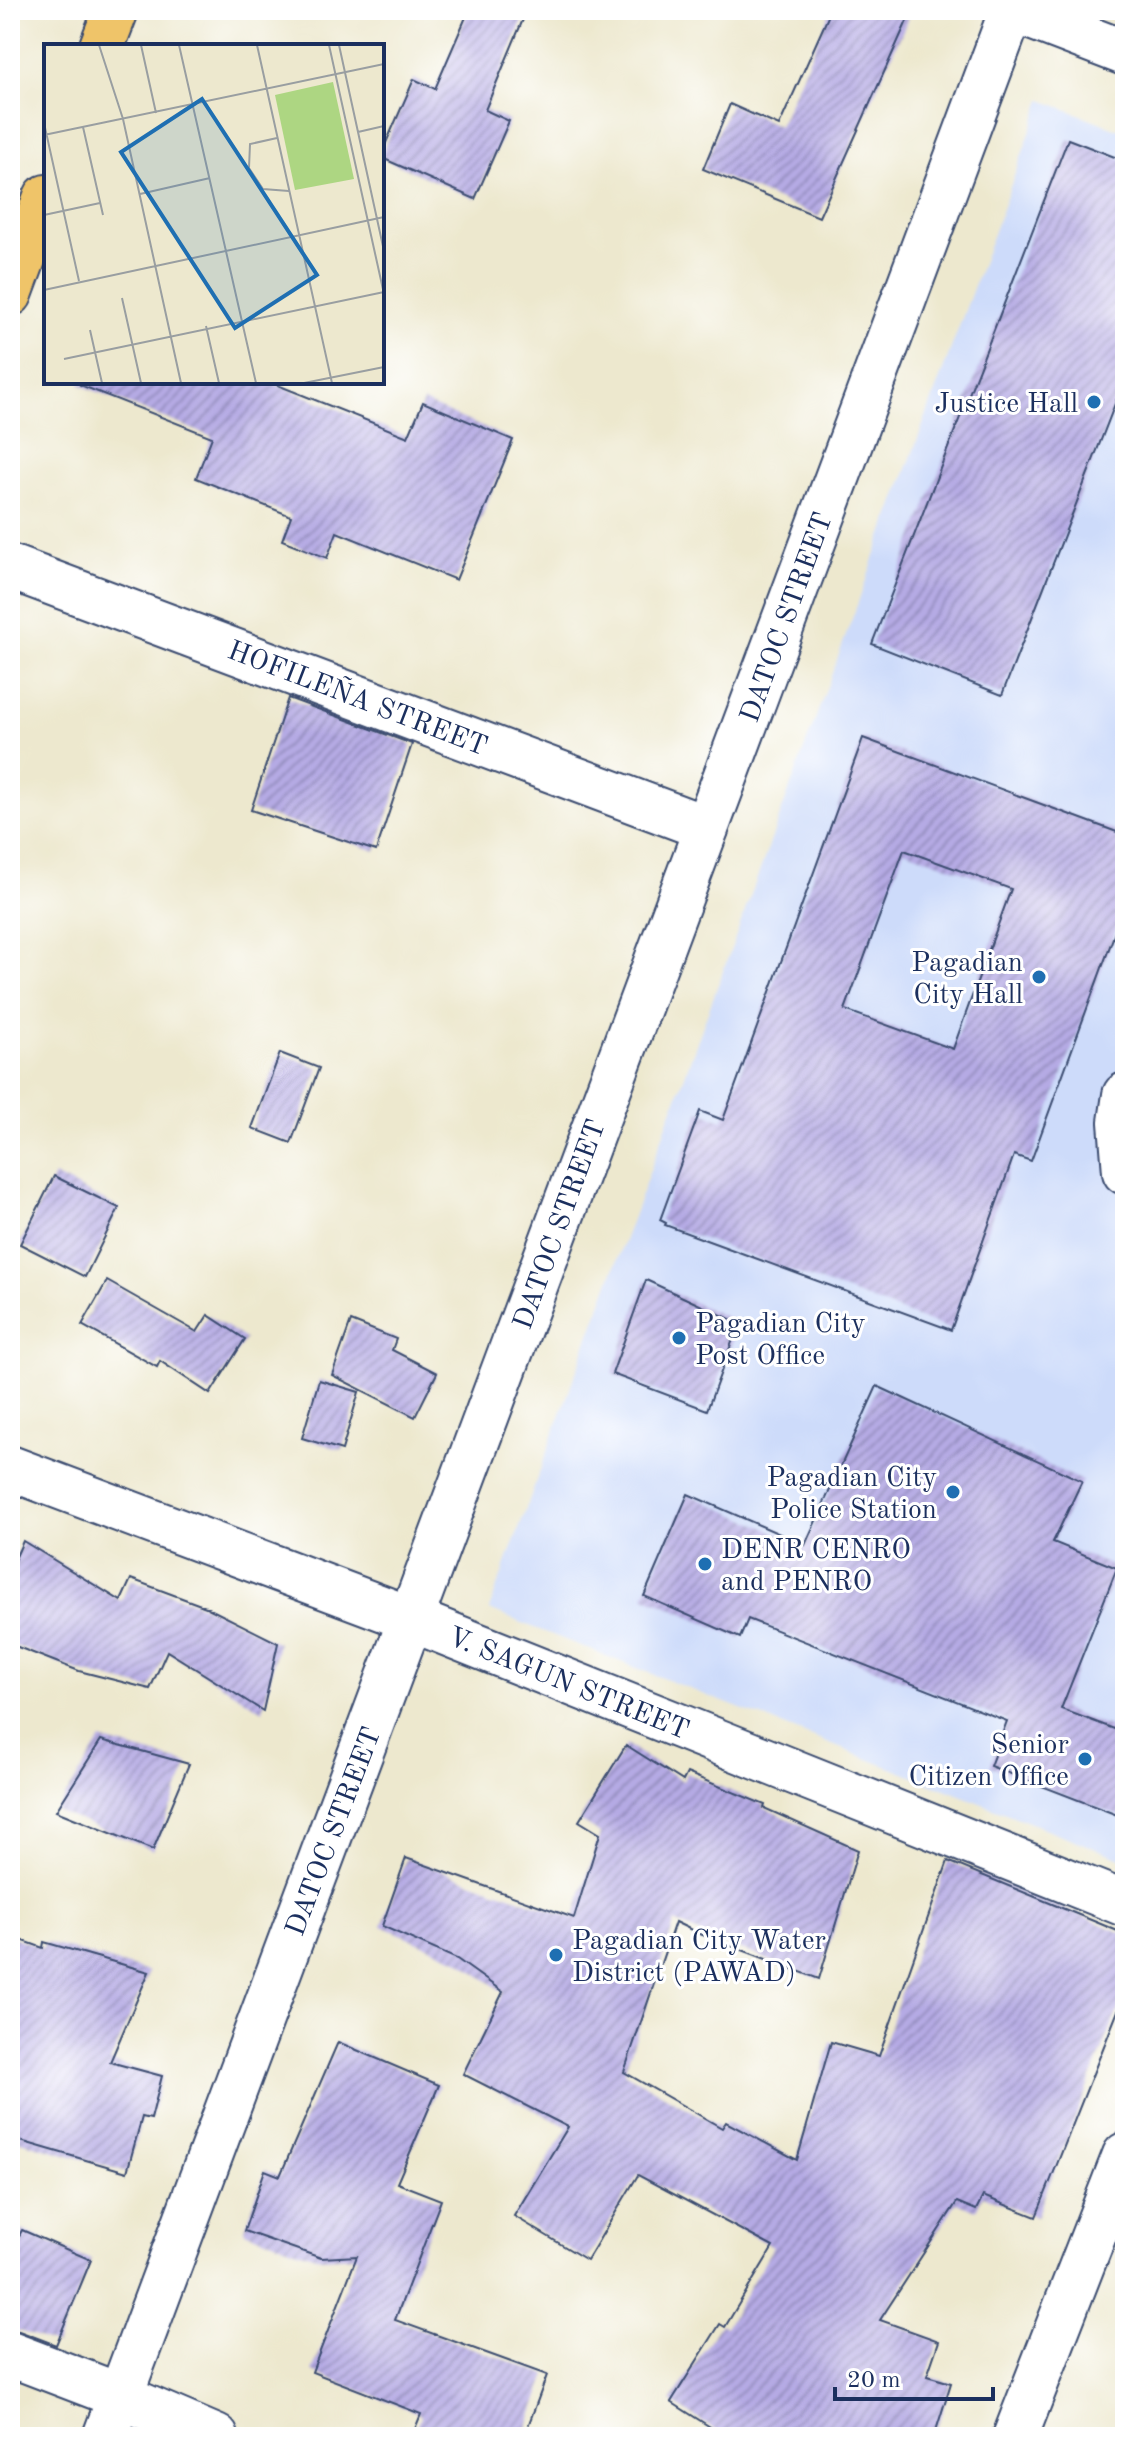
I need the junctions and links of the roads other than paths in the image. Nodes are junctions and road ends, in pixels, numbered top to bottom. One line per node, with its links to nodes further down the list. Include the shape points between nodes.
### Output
1 (116, 10): 3 (main road)
2 (1012, 10): 4 (street); 8 (street, DATOC STREET)
3 (103, 44)
4 (1125, 53)
5 (44, 202): 6 (main road)
6 (10, 294)
7 (10, 567): 8 (street, HOFILEÑA STREET)
8 (706, 828): 12 (street, DATOC STREET)
9 (1125, 1095): 10 (street)
10 (1125, 1172)
11 (10, 1468): 12 (street, V. SAGUN STREET)
12 (411, 1619): 13 (street, V. SAGUN STREET); 16 (street, DATOC STREET)
13 (1125, 1904)
14 (1125, 2155): 19 (street)
15 (10, 2354): 16 (street)
16 (120, 2396): 17 (street, DATOC STREET); 18 (street)
17 (105, 2437)
18 (216, 2437)
19 (1015, 2437)

